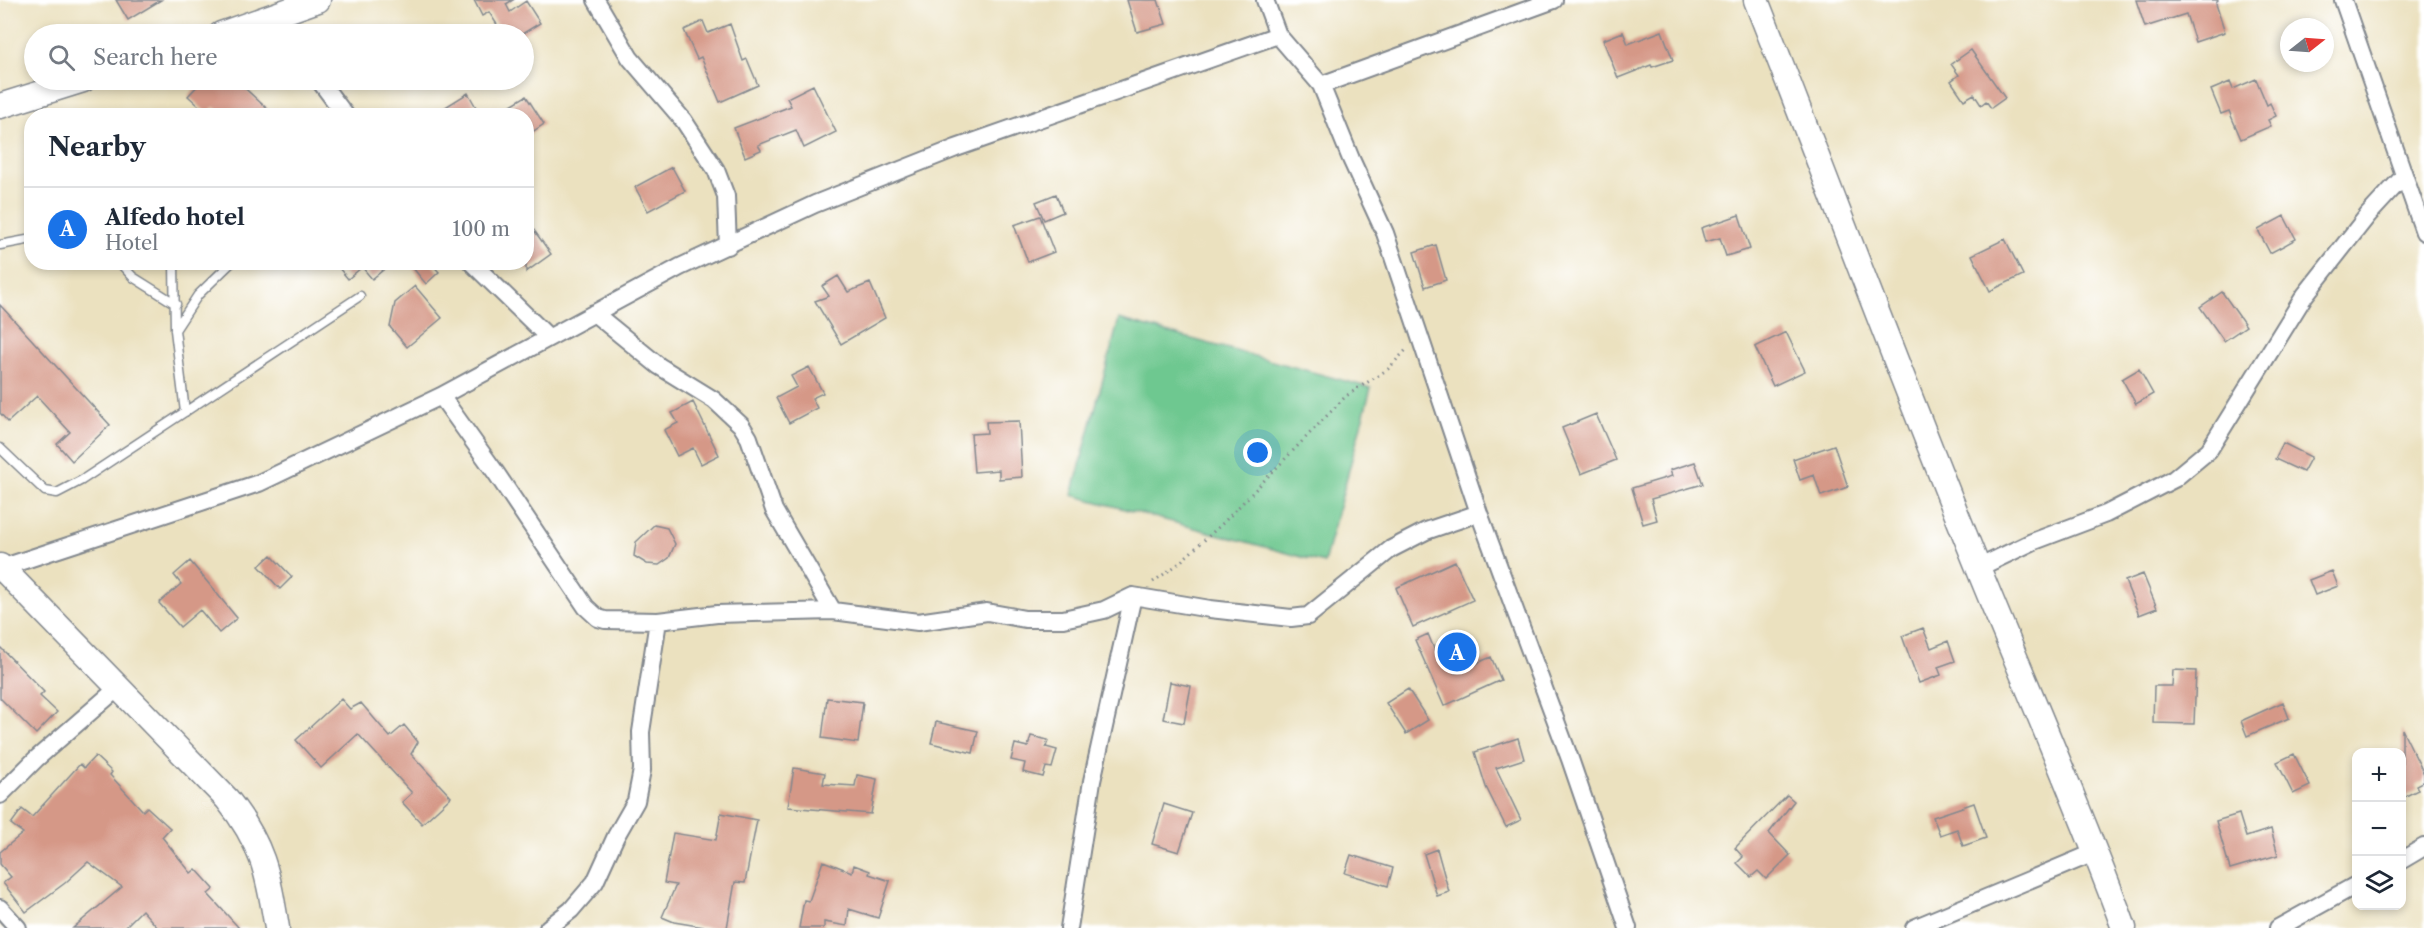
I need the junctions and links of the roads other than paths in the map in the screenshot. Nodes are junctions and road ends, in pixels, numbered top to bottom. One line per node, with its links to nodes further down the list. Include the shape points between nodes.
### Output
1 (318, 0): 7 (street)
2 (596, 0): 18 (street, via 630,58 684,121 716,170 726,196)
3 (1265, 0): 8 (street)
4 (1554, 0): 9 (street)
5 (1756, 0): 33 (street)
6 (2343, 0): 14 (street)
7 (284, 24)
8 (1278, 35): 9 (street); 18 (street, via 945,152 815,204)
9 (1321, 85): 31 (street, via 1385,232)
10 (51, 90): 12 (street)
11 (326, 90): 13 (street)
12 (0, 106)
13 (340, 108)
14 (2403, 177): 15 (street); 33 (street, via 2368,214 2305,295 2209,450 2174,479 2106,514)
15 (2424, 232)
16 (24, 240): 17 (lane)
17 (0, 245)
18 (728, 246): 25 (street)
19 (127, 270): 24 (lane)
20 (174, 270): 24 (lane)
21 (224, 270): 26 (lane, via 198,295)
22 (479, 270): 27 (street)
23 (360, 296): 29 (lane)
24 (176, 304): 26 (lane)
25 (594, 313): 27 (street); 35 (street, via 659,366 714,400 741,425 774,510)
26 (175, 330): 29 (lane)
27 (548, 337): 28 (street)
28 (441, 396): 32 (street, via 259,483); 36 (street, via 592,614 615,622)
29 (185, 412): 30 (lane, via 82,480 57,492 45,491)
30 (0, 448)
31 (1479, 513): 34 (street, via 1426,531 1391,549 1308,616 1257,614); 48 (street)
32 (1, 567): 37 (street)
33 (1978, 568): 40 (street)
34 (1133, 596): 35 (street, via 1104,610 1063,619 1024,619 987,612 918,622); 47 (street, via 1092,781)
35 (833, 611): 36 (street, via 717,614)
36 (658, 621): 46 (street, via 641,732 642,770 636,801 595,882 571,910)
37 (119, 687): 38 (street); 45 (street, via 244,820 259,845 267,870)
38 (0, 795)
39 (2424, 847): 41 (street)
40 (2096, 852): 49 (street); 50 (street)
41 (2406, 858)
42 (2352, 887): 51 (street)
43 (0, 908): 44 (street)
44 (18, 928)
45 (278, 928)
46 (548, 928)
47 (1069, 928)
48 (1628, 928)
49 (1914, 928)
50 (2124, 928)
51 (2278, 928)

